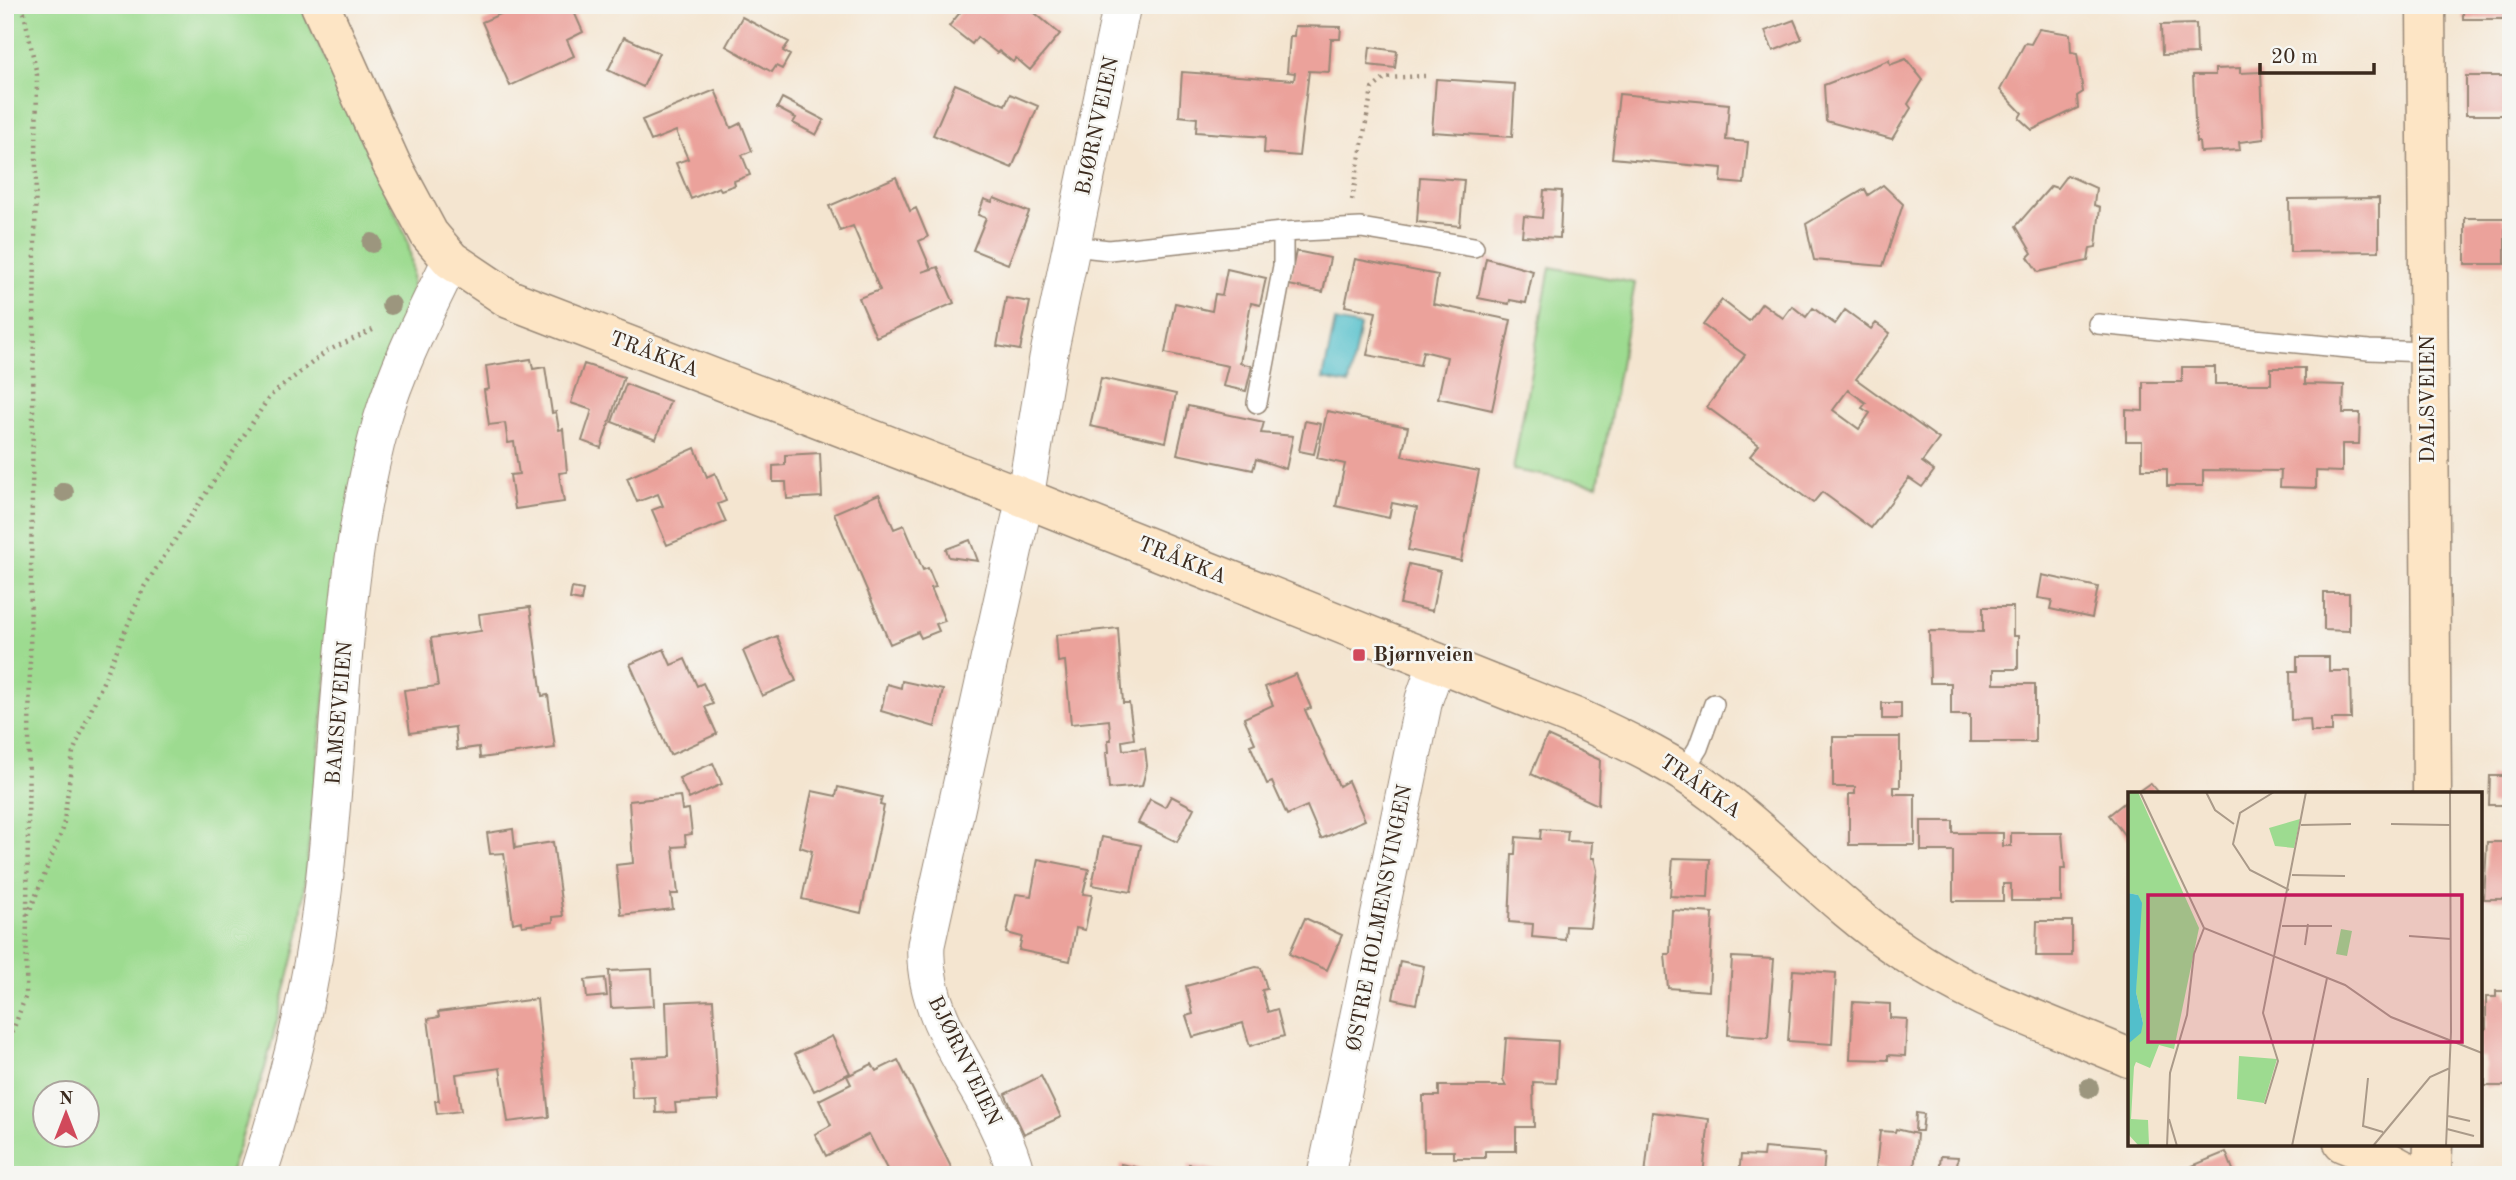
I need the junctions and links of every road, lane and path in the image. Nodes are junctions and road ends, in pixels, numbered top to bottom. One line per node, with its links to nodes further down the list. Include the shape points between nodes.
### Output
1 (18, 5): 20 (path, via 24,13 37,75)
2 (320, 5): 9 (street, TRÅKKA, via 396,173)
3 (1122, 5): 8 (street, BJØRNVEIEN)
4 (2426, 5): 13 (street, DALSVEIEN)
5 (1424, 76): 6 (path, via 1385,78 1372,89)
6 (1348, 228): 7 (lane); 10 (lane)
7 (1283, 232): 8 (lane, via 1110,250); 14 (lane, via 1283,266)
8 (1073, 246): 15 (street, BJØRNVEIEN, via 1045,370)
9 (440, 247): 11 (street, BAMSEVEIEN); 15 (street, TRÅKKA, via 509,299)
10 (1474, 247)
11 (429, 305): 20 (path, via 327,351 270,396 144,587 73,752 63,828); 25 (street, BAMSEVEIEN, via 387,406 369,471 350,602 314,963)
12 (2098, 324): 13 (lane)
13 (2428, 352): 19 (street, DALSVEIEN)
14 (1257, 403)
15 (1025, 498): 16 (street, TRÅKKA); 26 (street, BJØRNVEIEN, via 925,965 931,997 1005,1142)
16 (1437, 662): 18 (street, TRÅKKA, via 1582,720); 27 (street, ØSTRE HOLMENSVINGEN, via 1424,699)
17 (1714, 704): 18 (lane, via 1698,748)
18 (1683, 772): 22 (street, TRÅKKA, via 1904,953 1990,1000)
19 (2432, 792)
20 (26, 919): 21 (path, via 26,995)
21 (5, 1052)
22 (2128, 1058)
23 (2348, 1145): 28 (street)
24 (2433, 1145): 29 (street)
25 (258, 1175)
26 (1016, 1175)
27 (1326, 1175)
28 (2413, 1175)
29 (2432, 1175)

